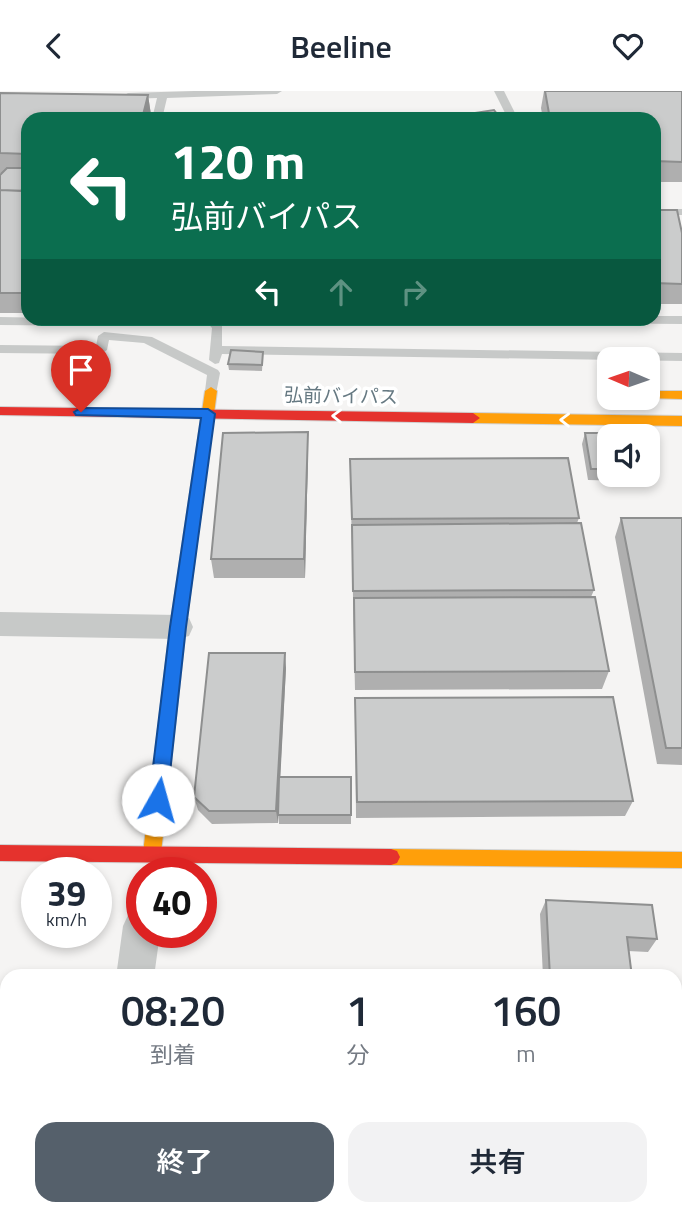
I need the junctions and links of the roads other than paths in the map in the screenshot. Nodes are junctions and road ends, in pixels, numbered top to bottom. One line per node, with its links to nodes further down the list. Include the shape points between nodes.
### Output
1 (276, 91): 3 (lane)
2 (499, 91): 6 (lane)
3 (163, 95): 4 (lane); 5 (lane)
4 (122, 97)
5 (159, 112)
6 (510, 112)
7 (661, 212): 8 (lane)
8 (682, 212)
9 (661, 320): 10 (lane)
10 (682, 320)
11 (0, 321): 12 (lane)
12 (21, 321)
13 (106, 326): 15 (lane)
14 (217, 326): 17 (lane)
15 (104, 336): 16 (lane, via 101,350); 19 (lane, via 147,339)
16 (0, 349)
17 (216, 350): 18 (lane); 19 (lane)
18 (682, 358)
19 (214, 373): 20 (lane)
20 (211, 391): 24 (main road)
21 (660, 395): 22 (main road)
22 (682, 395)
23 (0, 411): 24 (main road, 弘前バイパス)
24 (208, 414): 25 (main road, 弘前バイパス, one-way to 24); 27 (main road)
25 (682, 421)
26 (0, 624): 27 (street)
27 (178, 627): 29 (main road)
28 (0, 853): 31 (main road)
29 (151, 857)
30 (682, 860): 32 (main road)
31 (126, 861)
32 (217, 863)
33 (139, 948): 34 (street)
34 (136, 969)

